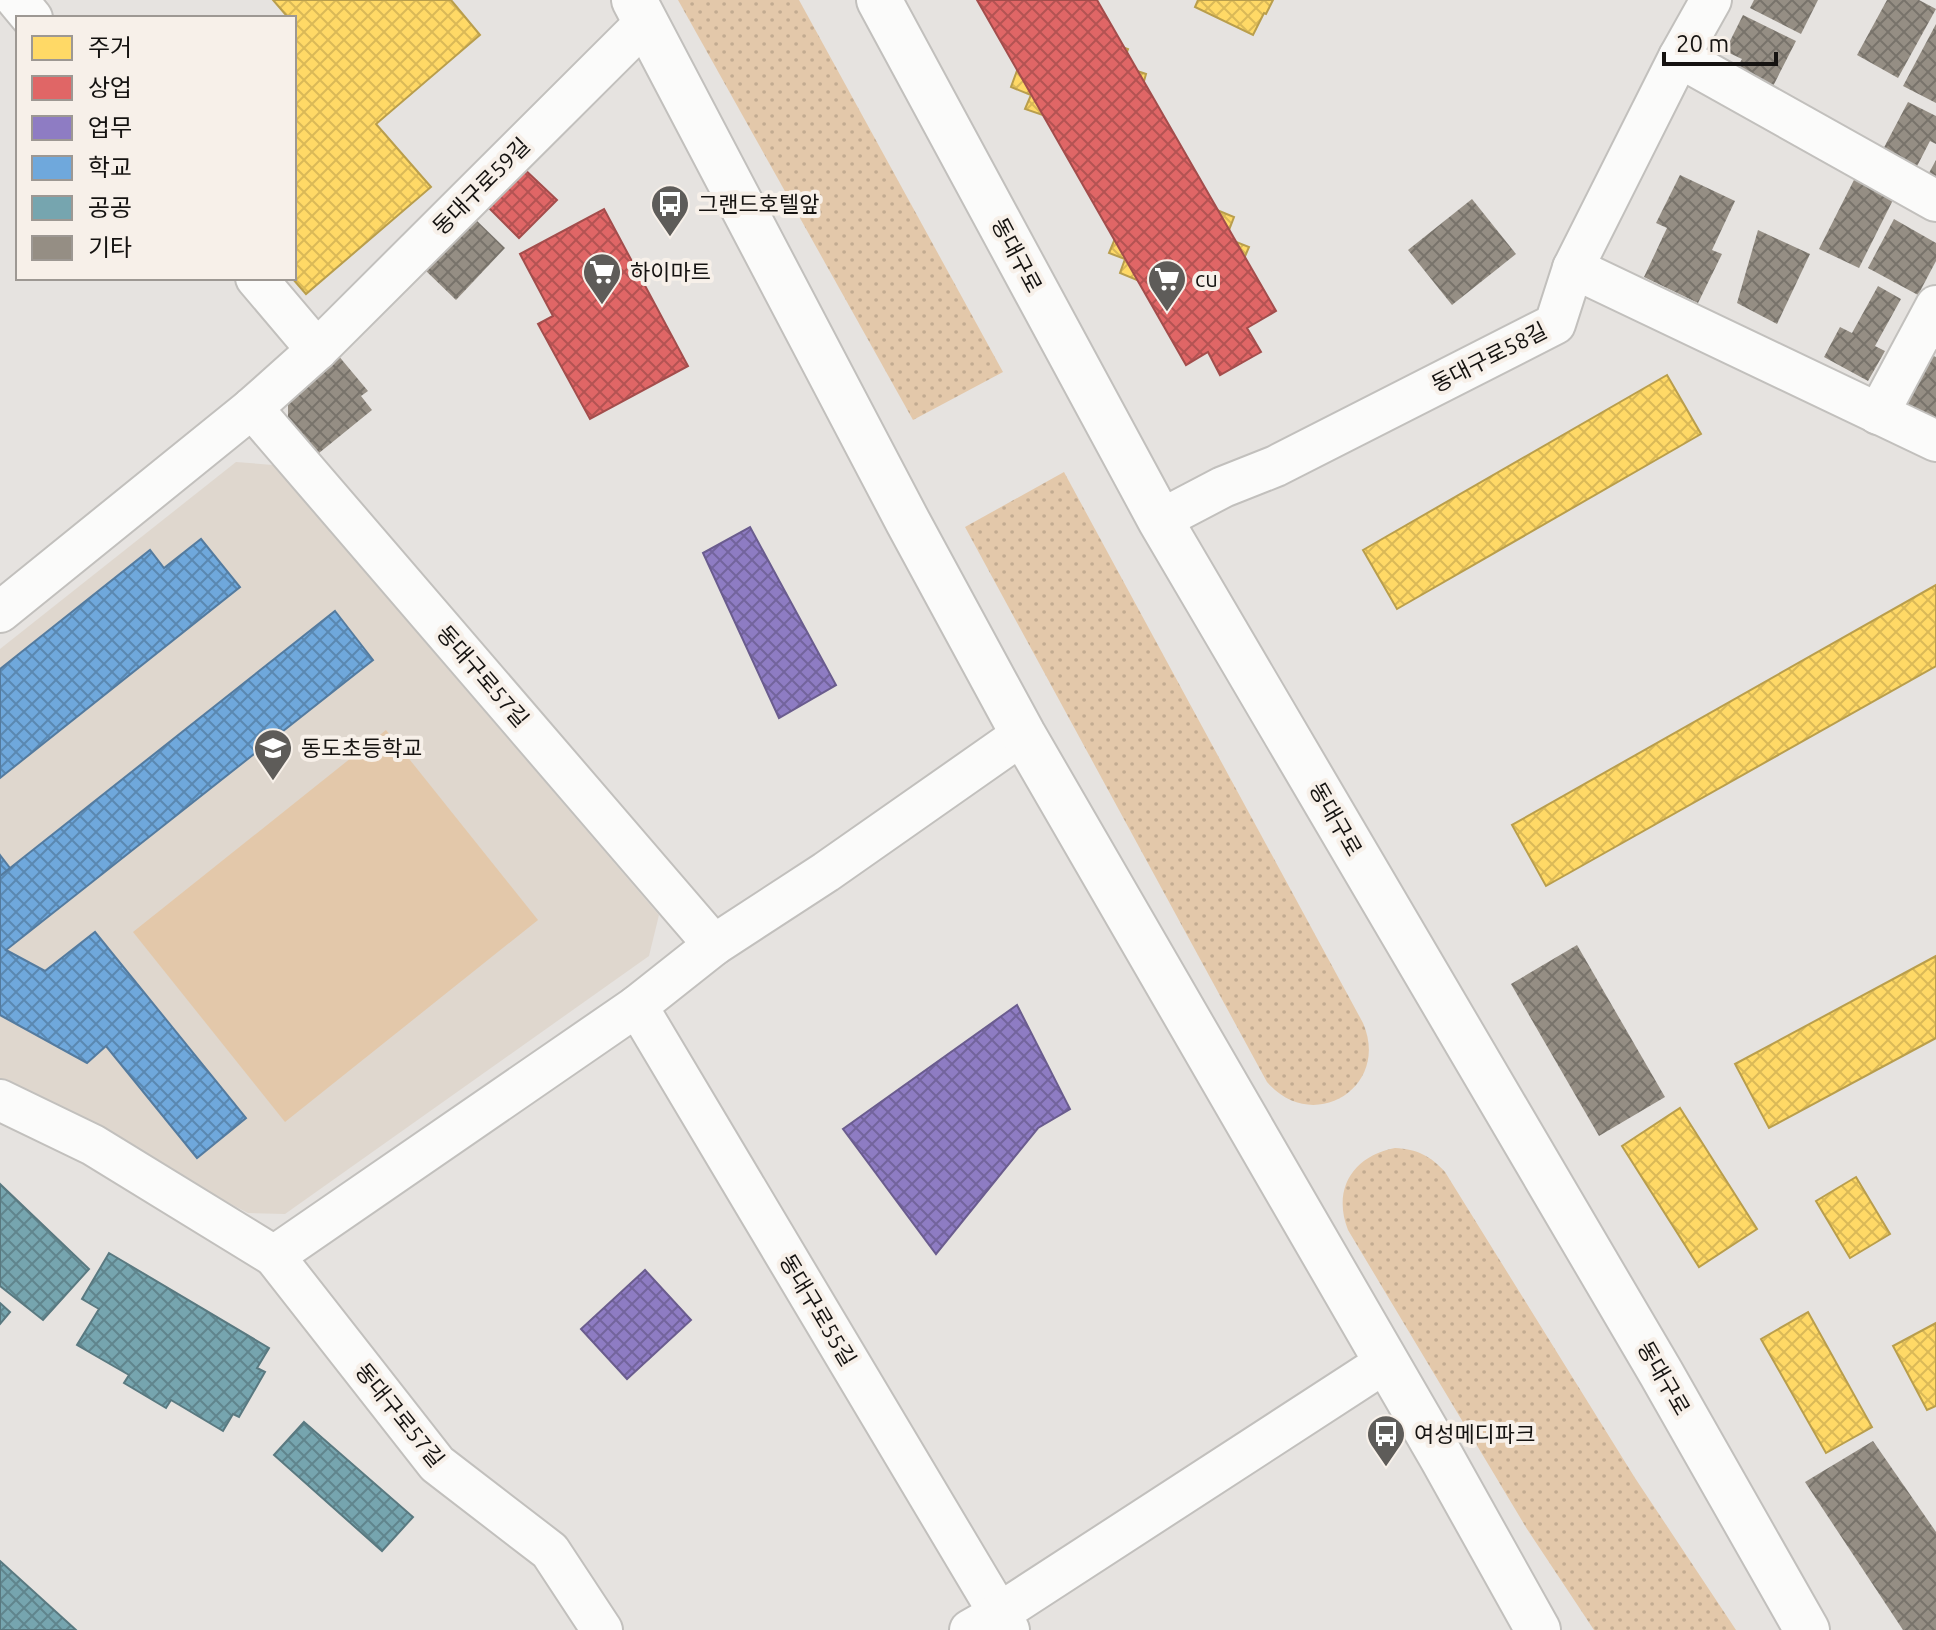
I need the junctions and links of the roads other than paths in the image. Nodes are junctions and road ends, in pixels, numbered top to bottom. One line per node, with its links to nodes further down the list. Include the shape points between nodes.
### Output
1 (17, 0): 5 (street)
2 (879, 0): 15 (main road, 동대구로)
3 (1711, 0): 6 (street, 동대구로58길)
4 (640, 11): 11 (street, 동대구로59길); 17 (main road)
5 (30, 16)
6 (1679, 57): 7 (street); 8 (street, 동대구로58길)
7 (1936, 201)
8 (1573, 268): 13 (street); 15 (street, 동대구로58길, via 1555,324)
9 (258, 280): 11 (street)
10 (1936, 306): 13 (street)
11 (317, 350): 12 (street, 동대구로59길)
12 (252, 408): 16 (street, 동대구로59길); 18 (street, 동대구로57길)
13 (1878, 414): 14 (street)
14 (1936, 441)
15 (1160, 520): 26 (main road, 동대구로, via 1647,1347)
16 (2, 606)
17 (1023, 734): 18 (street); 22 (main road)
18 (714, 945): 19 (street)
19 (637, 1006): 21 (street); 23 (street, 동대구로55길)
20 (0, 1100): 21 (street, 동대구로57길, via 93,1145)
21 (274, 1256): 24 (street, 동대구로57길, via 437,1464 550,1551)
22 (1386, 1362): 23 (street, 동대구로55길); 25 (main road)
23 (992, 1625)
24 (602, 1630)
25 (1538, 1630)
26 (1807, 1630)

